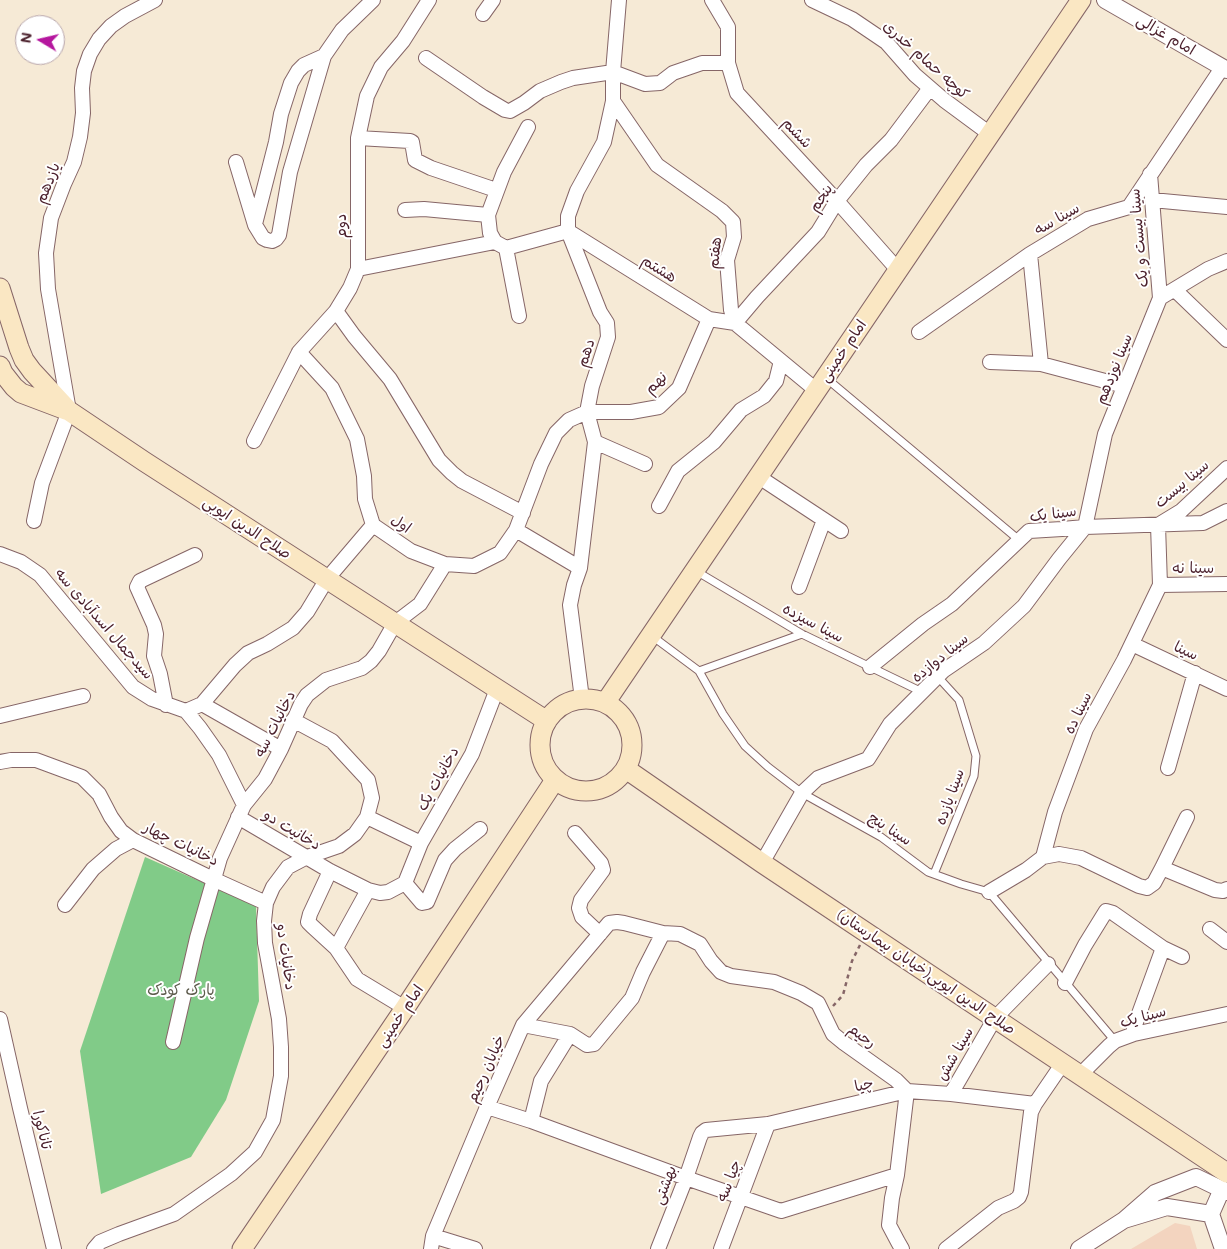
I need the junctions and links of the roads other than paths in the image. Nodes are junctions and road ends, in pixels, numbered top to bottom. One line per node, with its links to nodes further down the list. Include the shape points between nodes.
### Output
1 (155, 0): 52 (street, یازدهم, via 111,26 90,54 84,71 80,138 74,162 51,218 46,254 48,289)
2 (374, 0): 11 (street, via 342,30)
3 (429, 0): 20 (street, دوم, via 382,67 367,96)
4 (493, 0): 10 (street)
5 (619, 0): 15 (street, دهم)
6 (712, 0): 13 (street, ششم, via 728,27)
7 (812, 0): 16 (street, کوچه حمام خدری, via 852,19 886,42)
8 (1081, 0): 19 (main road, امام خمینی)
9 (1105, 0): 14 (street, امام غزالی)
10 (483, 14)
11 (324, 56): 29 (street, via 304,65 291,83); 29 (street, via 290,172 279,235 272,241 267,240)
12 (426, 58): 15 (street, via 483,97 510,111 540,91 561,82)
13 (728, 63): 15 (street, via 702,63 673,73 660,83 645,84); 25 (street, ششم, via 737,93)
14 (1225, 67): 22 (street, سینا سه)
15 (613, 72): 17 (street, دهم)
16 (930, 88): 19 (street, کوچه حمام خدری); 25 (street, پنجم, via 891,140)
17 (613, 101): 30 (street, دهم, via 604,142 577,191 568,216); 42 (street, هفتم, via 657,165 733,222 734,237 727,260 731,310)
18 (528, 126): 23 (street)
19 (990, 134): 35 (main road, امام خمینی)
20 (358, 138): 23 (street, via 412,142 415,160); 34 (street, دوم)
21 (236, 162): 29 (street)
22 (1150, 174): 24 (street, سینا بیست و یک); 32 (street, سینا سه, via 1129,207 1088,219)
23 (496, 190): 28 (street)
24 (1152, 200): 26 (street); 38 (street, سینا بیست و یک)
25 (838, 201): 35 (street, ششم); 42 (street, پنجم, via 818,232)
26 (1227, 207)
27 (405, 210): 28 (street)
28 (488, 215): 31 (street, via 490,233)
29 (255, 225)
30 (568, 231): 31 (street); 41 (street, هشتم); 53 (street, دهم, via 607,322 608,338)
31 (500, 245): 34 (street); 40 (street)
32 (1030, 254): 43 (street, سینا سه); 48 (street)
33 (1227, 260): 37 (street)
34 (358, 269): 39 (street, دوم)
35 (898, 270): 50 (main road, امام خمینی)
36 (0, 288): 52 (main road, صلاح الدین ایوبی, via 24,360)
37 (1175, 290): 38 (street); 44 (street)
38 (1160, 298): 51 (street, سینا نوزدهم)
39 (336, 310): 45 (street, دوم); 61 (street, via 390,379 439,460 462,481)
40 (519, 316)
41 (708, 320): 42 (street, هشتم); 53 (street, نهم, via 679,388 660,407 631,412)
42 (736, 323): 46 (street)
43 (919, 332)
44 (1227, 340)
45 (299, 352): 54 (street, دوم); 64 (street, اول, via 332,388 358,439 365,499)
46 (781, 361): 50 (street); 59 (street, via 776,381 764,396 741,410 714,442 678,471)
47 (990, 362): 48 (street)
48 (1041, 364): 51 (street)
49 (0, 366): 52 (main road, via 21,393)
50 (821, 384): 58 (main road, امام خمینی); 69 (lane)
51 (1124, 386): 66 (street, سینا نوزدهم, via 1105,434)
52 (69, 411): 63 (street, via 42,483); 75 (main road, صلاح الدین ایوبی)
53 (587, 412): 55 (street, دهم); 61 (street, اول, via 569,420 556,433)
54 (254, 441)
55 (595, 442): 56 (street); 73 (street, دهم)
56 (645, 464)
57 (1227, 468): 65 (street, سینا بیست, via 1181,511)
58 (758, 477): 62 (street); 74 (main road, امام خمینی)
59 (659, 506)
60 (1227, 511): 65 (street, سینا یک, via 1203,523)
61 (523, 513): 67 (street, اول)
62 (824, 520): 68 (street); 78 (street)
63 (34, 521)
64 (373, 525): 72 (street, اول, via 411,551); 75 (street)
65 (1158, 525): 66 (street, سینا یک); 77 (street, سینا ده)
66 (1085, 527): 69 (street, سینا یک, via 1029,530); 86 (street, سینا دوازده, via 1024,606 984,643)
67 (516, 530): 72 (street, اول, via 500,553 474,566); 73 (street)
68 (841, 532)
69 (1019, 540): 83 (street, سینا یک, via 952,604)
70 (0, 554): 94 (street, سیدجمال اسدآبادی سه, via 21,562 40,575 133,687)
71 (195, 555): 94 (street, via 140,581 137,587 154,625 154,656)
72 (445, 564): 79 (street, دخانیات سه, via 420,604)
73 (580, 568): 91 (street, دهم, via 570,605)
74 (694, 570): 80 (lane, سینا سیزده); 81 (main road, امام خمینی)
75 (326, 579): 79 (main road, صلاح الدین ایوبی); 93 (street, via 293,628 248,653)
76 (1227, 584): 77 (street, سینا نه)
77 (1160, 585): 82 (street, سینا ده)
78 (799, 587)
79 (395, 623): 87 (main road, صلاح الدین ایوبی); 97 (street, دخانیات سه, via 371,661 362,668 319,685 307,695)
80 (802, 634): 83 (lane, سینا سیزده); 84 (lane)
81 (651, 635): 84 (lane, سینا پنج); 92 (main road, امام خمینی)
82 (1132, 644): 85 (street, سینا); 112 (street, سینا ده, via 1086,729 1054,812)
83 (870, 667): 89 (lane, سینا سیزده)
84 (700, 671): 104 (lane, سینا پنج, via 745,746)
85 (1195, 673): 88 (street, سینا); 101 (street)
86 (938, 677): 89 (street, سینا دوازده); 117 (lane, سینا یازده, via 959,700 976,756 974,776)
87 (497, 689): 98 (main road, صلاح الدین ایوبی); 111 (street, دخانیات یک, via 472,754)
88 (1227, 689)
89 (923, 692): 104 (street, سینا دوازده, via 890,724 868,758 818,778)
90 (83, 696): 96 (street)
91 (582, 699): 92 (main road); 98 (main road, via 562,706)
92 (605, 703): 102 (main road, via 625,719 630,731 631,757)
93 (202, 704): 95 (street); 99 (street)
94 (166, 705): 95 (street, سیدجمال اسدآبادی سه)
95 (186, 711): 105 (street, via 219,755)
96 (0, 716)
97 (293, 720): 99 (street, دخانیات سه); 106 (street, دخانیات دو, via 332,740 368,780 372,798)
98 (546, 721): 103 (main road, via 540,752 543,763)
99 (281, 750): 105 (street, دخانیات سه)
100 (0, 762): 110 (street, دخانیات چهار, via 36,760 82,777 99,794 121,831)
101 (1168, 768)
102 (626, 769): 103 (main road, via 618,780 593,792 573,790); 114 (main road, صلاح الدین ایوبی(خیابان بیمارستان))
103 (555, 780): 134 (main road, امام خمینی)
104 (802, 793): 114 (street, سینا دوازده); 117 (lane, سینا پنج, via 881,836)
105 (241, 811): 113 (street, دخانیت دو); 118 (street, دخانیات سه)
106 (366, 817): 111 (street); 113 (street, دخانیات دو, via 356,834 339,846)
107 (1187, 817): 115 (street)
108 (480, 829): 119 (street, via 445,860 427,902 422,903)
109 (575, 833): 125 (street, via 601,863 603,870 581,900 579,908 582,917)
110 (133, 840): 118 (street, دخانیات چهار); 124 (street, via 116,849 93,870)
111 (421, 843): 119 (street, دخانیات یک)
112 (1042, 857): 115 (street, via 1059,854 1081,858 1147,888 1154,883); 122 (street)
113 (307, 858): 116 (street, دخانیت دو); 123 (street, دخانیات دو, via 288,867)
114 (762, 863): 136 (main road, صلاح الدین ایوبی(خیابان بیمارستان))
115 (1162, 868): 120 (street, via 1215,890)
116 (330, 871): 121 (street, دخانیت دو); 129 (street, via 308,922)
117 (934, 874): 122 (lane, سینا پنج)
118 (213, 879): 123 (street, دخانیات چهار); 141 (street, دخانیات سه)
119 (405, 882): 121 (street, via 380,894)
120 (1227, 889)
121 (368, 890): 129 (street)
122 (989, 892): 132 (lane)
123 (266, 903): 160 (street, دخانیات دو, via 265,943 281,1047 281,1076 273,1120 256,1152 231,1174 174,1214 100,1242)
124 (65, 905)
125 (604, 928): 127 (street, رحیم, via 624,923); 138 (street, خیابان رحیم)
126 (1210, 929): 128 (street)
127 (663, 933): 139 (street, via 632,998 594,1044 587,1045); 145 (street, رحیم, via 680,934 700,944 720,972 774,982 818,1003 838,1039)
128 (1227, 942)
129 (336, 948): 134 (street, via 357,979)
130 (1163, 948): 131 (street); 133 (street, via 1106,911); 140 (street)
131 (1182, 957)
132 (1048, 964): 133 (lane); 136 (street, سینا شش)
133 (1065, 983): 142 (lane)
134 (405, 1008): 161 (main road, امام خمینی)
135 (1227, 1014): 140 (street, سینا یک)
136 (995, 1018): 143 (main road, صلاح الدین ایوبی(خیابان بیمارستان)); 146 (street, سینا شش)
137 (0, 1019): 159 (street, تاناکورا)
138 (523, 1024): 139 (street); 148 (street, خیابان رحیم)
139 (570, 1034): 149 (street, via 541,1081)
140 (1134, 1034): 142 (street, سینا یک)
141 (173, 1042)
142 (1115, 1042): 144 (street, سینا یک)
143 (1063, 1063): 144 (main road, صلاح الدین ایوبی(خیابان بیمارستان)); 147 (street)
144 (1080, 1075): 154 (main road, صلاح الدین ایوبی(خیابان بیمارستان))
145 (907, 1091): 146 (street, چیا); 150 (street, چیا); 152 (street)
146 (951, 1094): 147 (street, چیا)
147 (1035, 1104): 166 (street, via 1031,1112 1019,1197 998,1208)
148 (487, 1107): 149 (street); 158 (street, خیابان رحیم)
149 (530, 1121): 153 (street)
150 (768, 1124): 151 (street, چیا); 155 (street, چیا سه)
151 (702, 1133): 153 (street, بهشتی)
152 (897, 1175): 155 (street, via 781,1211); 165 (street, via 890,1225)
153 (686, 1178): 155 (street); 163 (street, بهشتی)
154 (1225, 1184): 156 (street); 157 (street, via 1196,1176 1155,1193)
155 (740, 1197): 164 (street, چیا سه)
156 (1211, 1214): 157 (street, via 1167,1207); 168 (street)
157 (1124, 1220): 167 (street)
158 (432, 1243): 162 (street)
159 (54, 1249)
160 (94, 1249)
161 (242, 1249)
162 (475, 1249)
163 (658, 1249)
164 (721, 1249)
165 (902, 1249)
166 (946, 1249)
167 (1079, 1249)
168 (1223, 1249)

